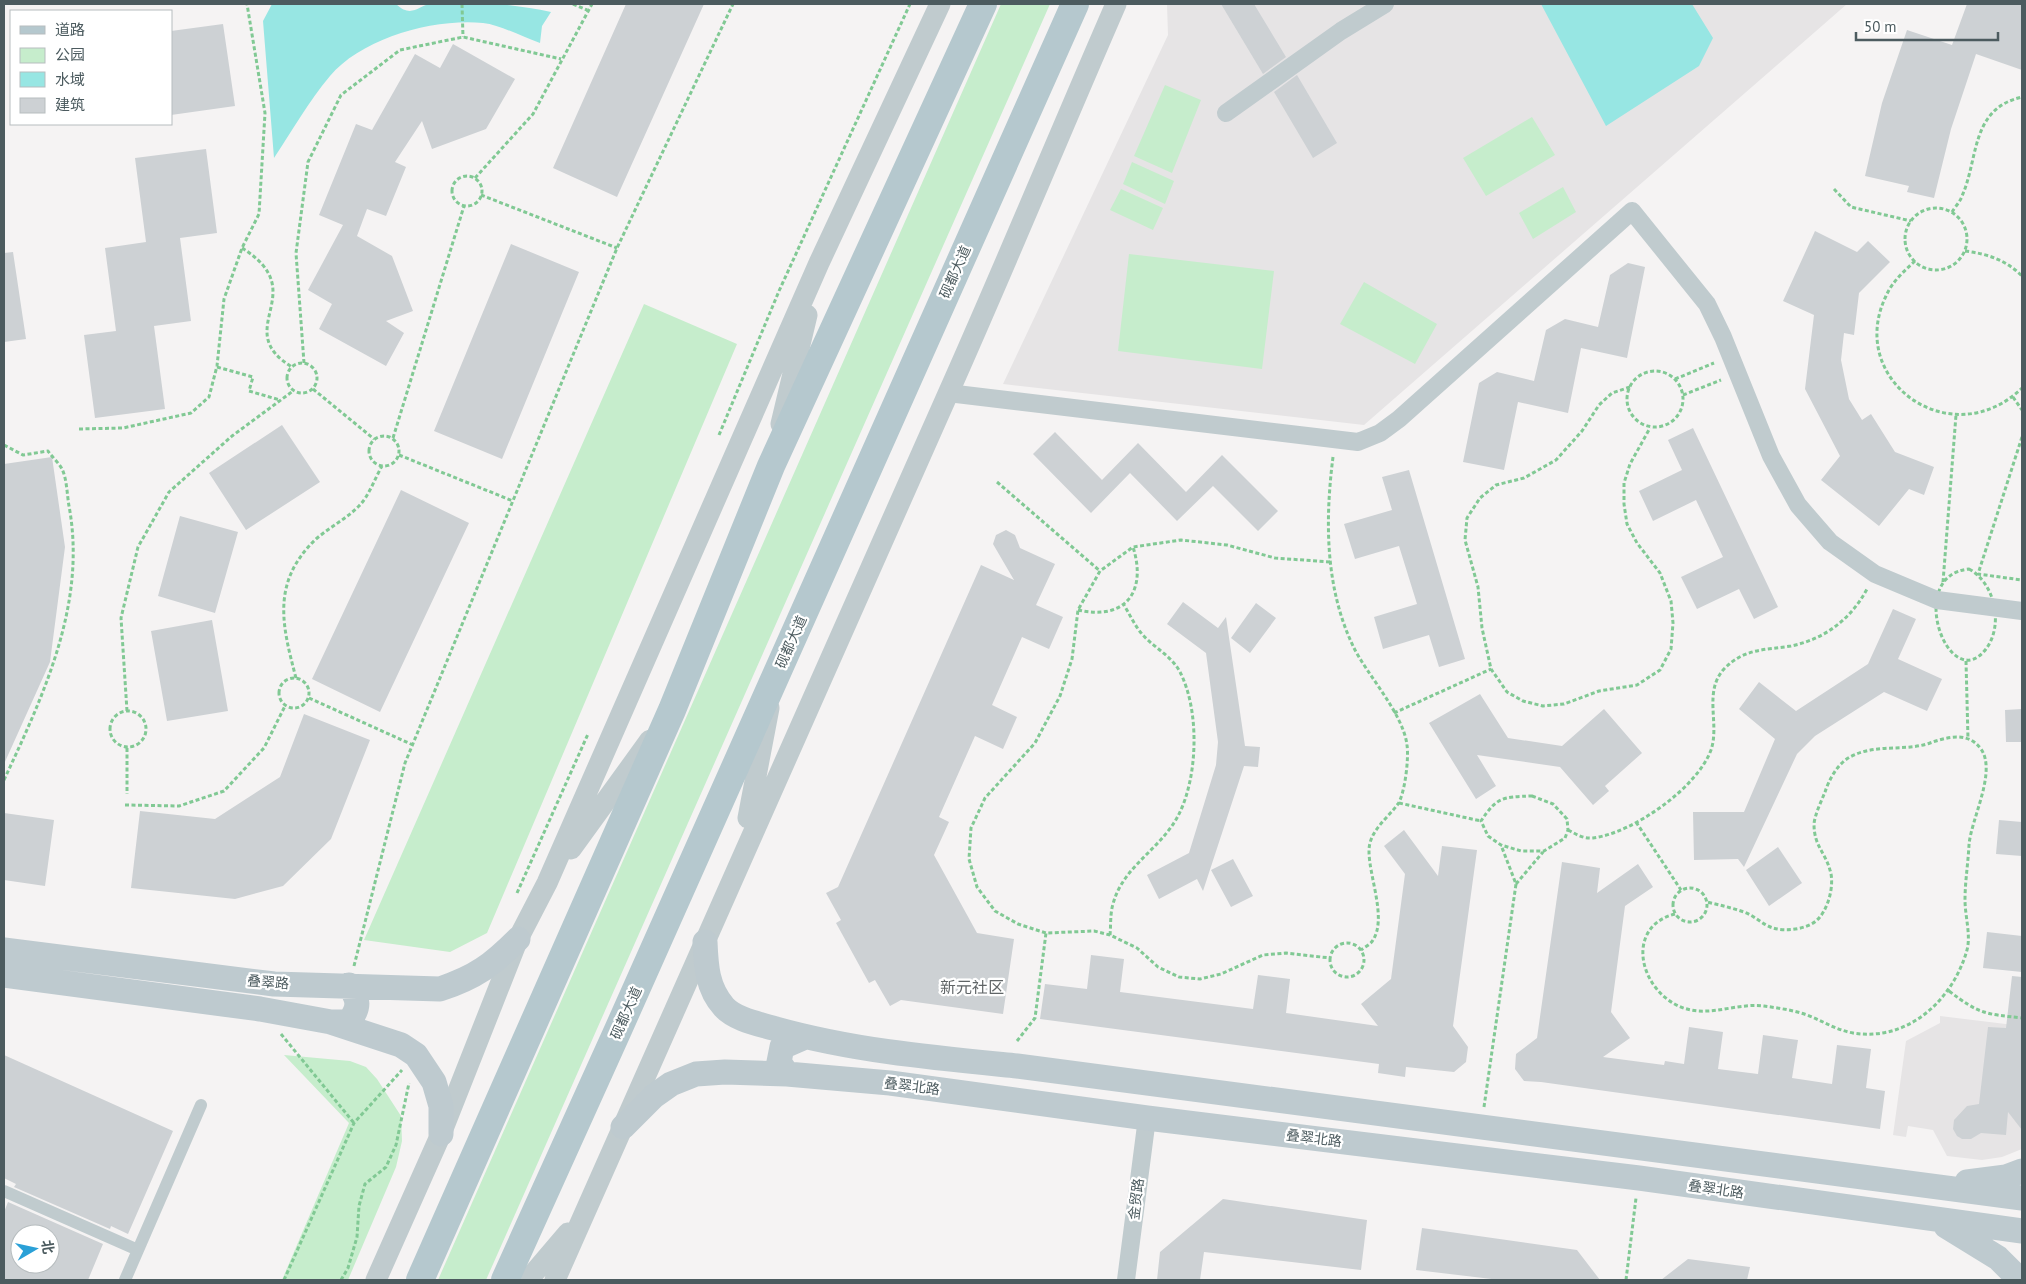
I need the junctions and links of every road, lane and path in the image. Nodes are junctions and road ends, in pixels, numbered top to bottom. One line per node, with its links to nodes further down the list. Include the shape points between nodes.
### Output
1 (249, 4): 23 (path, via 265,113 259,214)
2 (462, 4): 13 (path)
3 (573, 4): 12 (path)
4 (592, 4): 12 (path)
5 (733, 4): 24 (path)
6 (910, 4): 49 (path, via 779,291)
7 (940, 4): 27 (street)
8 (983, 4): 55 (main road)
9 (1074, 4): 69 (main road, 砚都大道)
10 (1116, 4): 39 (street)
11 (1385, 4): 16 (street, via 1341,31)
12 (587, 10): 14 (path)
13 (463, 37): 14 (path); 30 (path, via 400,50 341,95 308,162 296,253)
14 (561, 59): 17 (path, via 533,114)
15 (2022, 97): 21 (path, via 2011,99 1996,109 1979,132 1962,196)
16 (1226, 113)
17 (475, 178): 19 (path, via 482,189); 20 (path, via 462,176 452,185 453,198)
18 (1834, 189): 22 (path, via 1851,207)
19 (481, 195): 20 (path, via 478,202); 24 (path)
20 (464, 206): 48 (path)
21 (1952, 212): 22 (path, via 1927,209); 25 (path, via 1966,232)
22 (1911, 221): 26 (path, via 1905,240)
23 (242, 248): 31 (path, via 224,299); 32 (path, via 258,258 269,271 274,284 274,299 268,312 269,348)
24 (617, 248): 57 (path)
25 (1965, 251): 26 (path, via 1960,259 1945,269 1926,268); 28 (path, via 1995,258)
26 (1915, 261): 44 (path, via 1894,282 1880,311 1878,327 1882,359 1888,373 1906,395 1931,410)
27 (819, 263): 55 (street); 90 (street)
28 (2022, 276)
29 (1731, 356): 33 (street); 34 (path); 51 (street, via 1707,304 1632,211 1386,429 1358,442)
30 (304, 363): 32 (path); 37 (path, via 315,370 317,376)
31 (217, 366): 42 (path, via 253,377 250,391); 46 (path, via 209,397 191,413 123,428)
32 (292, 367): 38 (path, via 287,379)
33 (1738, 373): 40 (path); 61 (street, via 1771,456 1798,505 1830,542)
34 (1675, 379): 35 (path, via 1668,374 1650,371); 40 (path)
35 (1630, 386): 45 (path, via 1627,395 1630,412 1642,425); 68 (path, via 1612,393 1599,405 1582,431 1556,460 1524,478 1496,485 1480,498 1467,518 1465,540 1478,587)
36 (2022, 388): 41 (path)
37 (313, 389): 38 (path, via 300,394); 50 (path)
38 (293, 391): 42 (path)
39 (948, 393): 51 (street); 89 (street)
40 (1683, 395): 45 (path, via 1680,412 1675,419 1659,428)
41 (2013, 397): 43 (path); 44 (path, via 1988,411)
42 (281, 400): 74 (path, via 232,436 169,492 138,546 121,618)
43 (2022, 410)
44 (1956, 415): 63 (path)
45 (1650, 428): 68 (path, via 1630,464 1624,483 1624,504 1627,524 1660,573 1671,601 1674,623 1670,649 1660,670 1637,685 1598,691 1564,704 1543,706 1523,701 1507,692)
46 (79, 429)
47 (2022, 437): 62 (path, via 1978,574)
48 (393, 438): 50 (path, via 380,436); 53 (path)
49 (718, 438)
50 (374, 439): 54 (path, via 369,451 371,458)
51 (1335, 439): 59 (path, via 1328,497)
52 (4, 445): 80 (path, via 23,455 48,451 62,469 74,534 71,601 54,662 37,709)
53 (399, 455): 54 (path, via 389,465); 57 (path)
54 (382, 466): 70 (path, via 360,504 317,539 296,562 283,595 284,634)
55 (771, 466): 73 (main road)
56 (998, 482): 60 (path)
57 (513, 501): 78 (path)
58 (1133, 547): 59 (path, via 1180,540 1227,546 1275,558); 60 (path); 64 (path, via 1138,563 1138,584)
59 (1330, 562): 75 (path, via 1339,606 1353,646)
60 (1100, 570): 65 (path)
61 (1875, 574): 66 (street, via 1937,600); 85 (path, via 1860,603 1837,627 1813,640 1763,648 1744,655 1724,670 1712,694 1711,748 1702,769 1666,804)
62 (2022, 580)
63 (1943, 583)
64 (1124, 605): 65 (path, via 1100,612); 97 (path, via 1143,635 1162,650 1180,672 1195,736 1191,774 1178,816 1161,840 1124,878 1112,905)
65 (1078, 610): 96 (path, via 1072,659 1060,696 1035,743 985,798 971,828 970,859 977,887 995,911 1018,924)
66 (2022, 611)
67 (1966, 661): 77 (path)
68 (1491, 669): 75 (path)
69 (776, 677): 89 (street); 133 (main road, 砚都大道)
70 (296, 678): 71 (path, via 307,685); 72 (path, via 284,682 280,688 280,700)
71 (309, 698): 72 (path, via 299,708); 78 (path)
72 (285, 706): 83 (path, via 264,748 224,791 179,806)
73 (672, 710): 90 (street); 132 (main road)
74 (127, 711): 79 (path, via 112,720 110,732 115,743); 79 (path, via 143,718 147,729 139,745)
75 (1394, 713): 82 (path, via 1407,744 1407,771)
76 (590, 730): 93 (path)
77 (1968, 739): 94 (path, via 1952,736 1924,745 1870,749 1847,758 1830,778 1814,822 1818,847 1831,871 1829,901 1816,921 1798,929 1774,929 1747,913); 105 (path, via 1980,748 1986,761 1986,775 1970,832 1965,900 1968,948)
78 (413, 745): 104 (path, via 405,763)
79 (127, 748): 81 (path)
80 (4, 780)
81 (127, 794)
82 (1399, 803): 84 (path); 101 (path, via 1379,825 1369,846 1369,869 1378,917 1373,941)
83 (125, 805)
84 (1481, 821): 86 (path, via 1493,803 1512,796 1532,796 1553,804 1567,819); 87 (path, via 1488,836)
85 (1636, 822): 86 (path, via 1616,832 1592,838 1582,838); 92 (path)
86 (1568, 830): 88 (path, via 1564,838)
87 (1501, 845): 88 (path, via 1521,852); 91 (path)
88 (1544, 851): 91 (path)
89 (742, 853): 99 (street)
90 (547, 883): 98 (street)
91 (1516, 884): 117 (path)
92 (1681, 890): 94 (path, via 1694,888 1705,896); 95 (path, via 1673,901)
93 (513, 902)
94 (1707, 902): 95 (path, via 1704,915 1693,922 1680,919)
95 (1675, 914): 105 (path, via 1652,926 1643,947 1644,970 1653,986 1664,996 1688,1009 1711,1012 1757,1005 1808,1015 1830,1027 1854,1034 1879,1033 1903,1028 1931,1011)
96 (1046, 933): 97 (path, via 1094,931); 110 (path, via 1035,1018)
97 (1110, 935): 102 (path, via 1137,948 1158,966 1180,977 1200,979 1221,974 1263,956 1286,953)
98 (518, 939): 104 (main road, 叠翠路, via 494,964 465,981 440,989); 118 (street)
99 (705, 942): 109 (main road, via 707,973 724,1008 757,1024); 116 (street)
100 (4, 950): 104 (main road, 叠翠路, via 274,984)
101 (1361, 950): 102 (path, via 1356,945 1343,943); 102 (path, via 1364,956 1362,970 1351,977 1334,971)
102 (1330, 958)
103 (4, 975): 106 (main road, 叠翠路)
104 (349, 985): 108 (main road, via 358,998 357,1011 349,1022)
105 (1949, 991): 107 (path, via 1973,1009)
106 (260, 1009): 108 (main road, 叠翠路); 115 (path)
107 (2022, 1018)
108 (331, 1022): 111 (main road, 叠翠路, via 400,1045)
109 (805, 1037): 112 (main road, via 782,1047 779,1062); 117 (main road, via 899,1054 1017,1066)
110 (1018, 1041)
111 (416, 1055): 115 (path); 118 (main road, 叠翠路, via 434,1082 441,1106); 130 (path, via 396,1145 386,1167 366,1184 359,1206 357,1237 348,1268)
112 (787, 1074): 114 (main road, 叠翠北路, via 890,1083); 116 (main road, 叠翠北路, via 696,1074 659,1092)
113 (201, 1105): 127 (street)
114 (1147, 1118): 120 (main road, 叠翠北路); 136 (street, 金贸路)
115 (354, 1123): 129 (path)
116 (622, 1127): 124 (street)
117 (1482, 1127): 121 (main road)
118 (441, 1134): 131 (street)
119 (2022, 1171): 121 (main road, via 2006,1177)
120 (1638, 1178): 125 (main road, 叠翠北路); 137 (path)
121 (1943, 1186): 123 (main road); 125 (main road)
122 (4, 1191): 127 (street)
123 (2022, 1198)
124 (583, 1215): 134 (street); 135 (street)
125 (1938, 1221): 126 (main road, 叠翠北路); 138 (main road, via 1998,1258)
126 (2022, 1231)
127 (138, 1250): 128 (street)
128 (126, 1280)
129 (284, 1280)
130 (340, 1280)
131 (376, 1280)
132 (420, 1280)
133 (505, 1280)
134 (528, 1280)
135 (555, 1280)
136 (1126, 1280)
137 (1626, 1280)
138 (2020, 1280)

